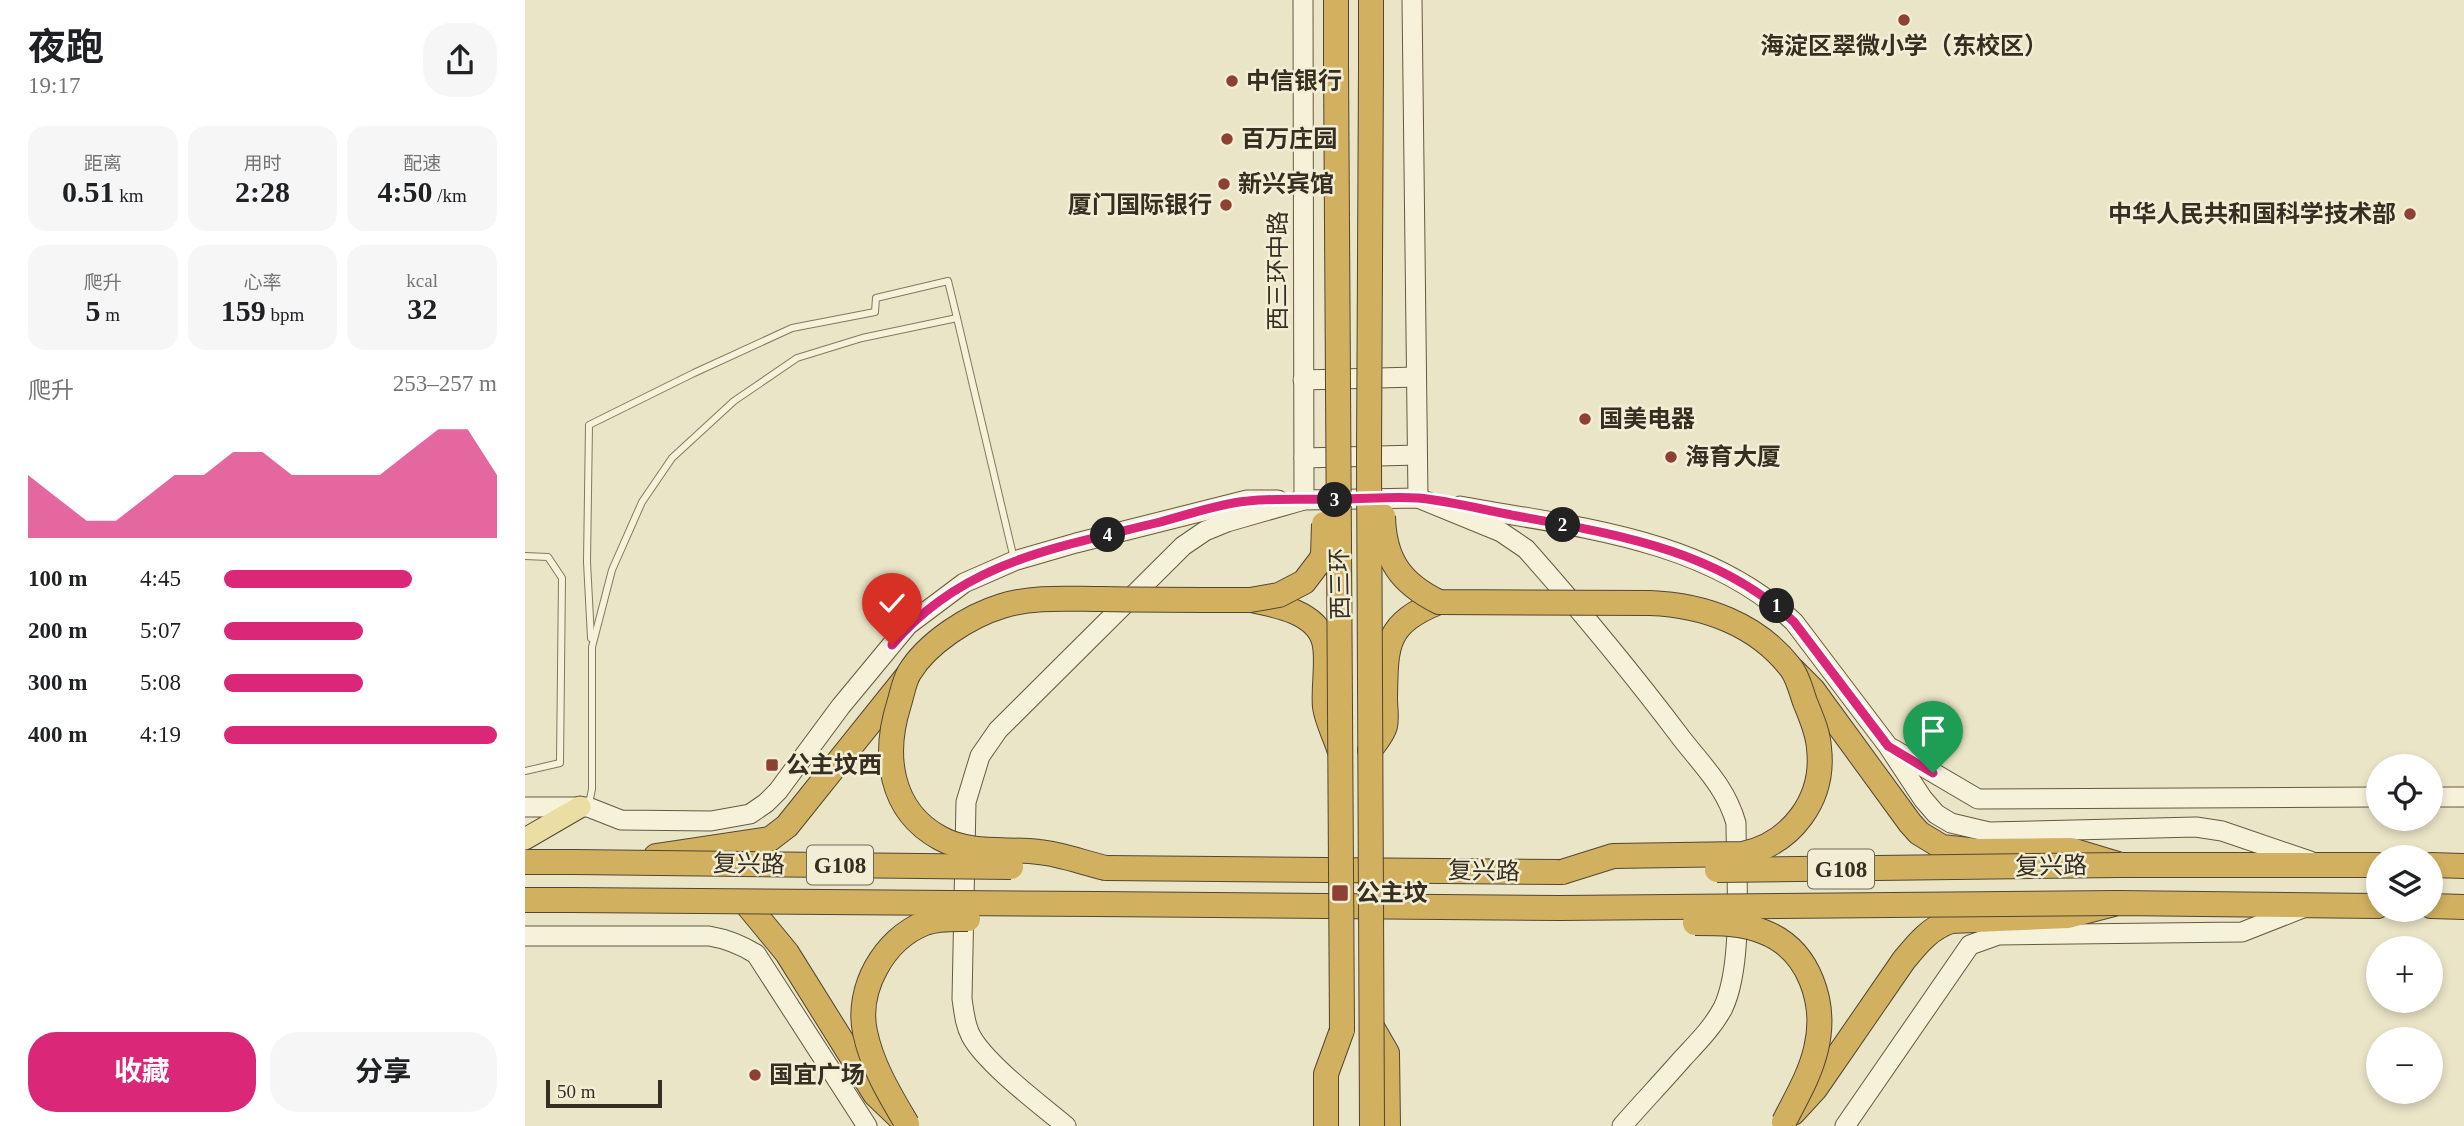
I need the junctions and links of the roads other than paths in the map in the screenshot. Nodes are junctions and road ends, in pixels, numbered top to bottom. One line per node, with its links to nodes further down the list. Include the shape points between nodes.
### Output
1 (1303, 0): 7 (street, 西三环中路)
2 (1336, 0): 11 (highway, 西三环, bridge)
3 (1371, 0): 10 (highway, 西三环, bridge)
4 (1412, 0): 6 (street)
5 (957, 318): 15 (lane); 18 (lane, via 862,338 797,358 734,401 672,458 642,502 612,569); 18 (lane, via 948,281 876,298 875,312 792,328 589,425 587,562)
6 (1416, 377): 7 (street); 8 (street)
7 (1303, 380): 9 (street, 西三环中路)
8 (1417, 455): 9 (street); 12 (street)
9 (1304, 458): 13 (street, 西三环中路)
10 (1369, 459): 17 (highway, bridge, via 1382,480 1384,533 1391,558 1419,593); 22 (highway, 西三环, bridge)
11 (1339, 461): 16 (highway, bridge, via 1324,486 1320,561 1292,590); 23 (highway, 西三环, bridge)
12 (1418, 498): 13 (street); 21 (street, 复兴路, via 1660,546 1720,570 1794,622); 60 (street, via 1501,532 1526,549 1664,715 1730,803 1735,823 1736,949 1729,991 1709,1029)
13 (1304, 500): 15 (street, 复兴路, via 1247,500); 52 (street, via 1227,522 1183,546 998,730 980,756 964,818 965,1020 980,1049)
14 (525, 556): 24 (lane, via 548,557 562,578 560,762)
15 (1014, 561): 29 (street, 复兴路, via 964,583 908,625 778,791 750,814 711,821 621,820)
16 (1250, 600): 20 (highway, bridge, via 1053,599 1004,605 944,636); 23 (highway, bridge, via 1288,609 1318,630 1325,642 1325,710)
17 (1439, 602): 19 (highway, bridge, via 1693,607 1718,614 1752,633); 22 (highway, via 1419,610 1390,641 1385,728)
18 (592, 647): 29 (lane, via 592,789)
19 (1793, 670): 34 (highway, bridge, via 1813,690 1910,823 1930,841 1961,850 2071,850); 39 (highway, bridge, via 1815,727 1820,763 1810,802 1785,836 1743,854 1613,856)
20 (908, 674): 32 (highway, bridge, via 787,826 771,839); 38 (highway, bridge, via 894,719 890,758 905,803 928,830 977,850 1041,852)
21 (1888, 746): 25 (street, 复兴路, via 1979,800); 33 (street, 复兴路, via 1936,814 1969,829 2196,827 2243,837)
22 (1370, 750): 50 (highway, 西三环, bridge)
23 (1341, 754): 51 (highway, 西三环, bridge)
24 (525, 771)
25 (2366, 797)
26 (2443, 797): 27 (street)
27 (2464, 797)
28 (525, 807): 29 (street, 复兴路)
29 (584, 807): 30 (main road)
30 (525, 839)
31 (525, 862): 32 (highway, 复兴路 / G108, bridge)
32 (612, 862): 38 (highway, 复兴路 / G108, bridge)
33 (2317, 864): 34 (highway, 复兴路 / G108); 35 (highway, 复兴路 / G108)
34 (2121, 865): 39 (highway, 复兴路 / G108, bridge)
35 (2366, 865)
36 (2443, 865): 37 (highway)
37 (2464, 866)
38 (1106, 868): 39 (highway, 复兴路 / G108)
39 (1562, 872)
40 (525, 900): 41 (highway, 复兴路 / G108, bridge)
41 (745, 902): 43 (highway, 复兴路 / G108, bridge); 54 (highway, bridge, via 787,953 875,1094)
42 (2118, 903): 44 (highway, 复兴路 / G108); 48 (highway, 复兴路 / G108, bridge); 53 (highway, bridge, via 2068,916 1951,921 1930,931 1904,960 1815,1089)
43 (1096, 904): 48 (highway, 复兴路 / G108); 54 (highway, bridge, via 1025,918 925,923 885,954 868,987 864,1030 879,1073)
44 (2310, 905): 45 (highway, 复兴路 / G108); 61 (street, 复兴路, via 2242,932 1999,935 1970,945)
45 (2366, 906)
46 (2443, 906): 47 (highway)
47 (2464, 907)
48 (1560, 908): 53 (highway, bridge, via 1610,923 1747,926 1767,933 1801,960 1815,990 1820,1026 1810,1069)
49 (525, 936): 55 (street, via 709,936 743,946 756,954)
50 (1372, 1027): 58 (highway, 西三环, bridge); 59 (highway, via 1387,1053)
51 (1342, 1030): 56 (highway, via 1326,1074); 57 (highway, 西三环)
52 (1063, 1124)
53 (1782, 1124)
54 (908, 1125)
55 (867, 1126)
56 (1326, 1126)
57 (1342, 1126)
58 (1372, 1126)
59 (1388, 1126)
60 (1622, 1126)
61 (1845, 1126)

